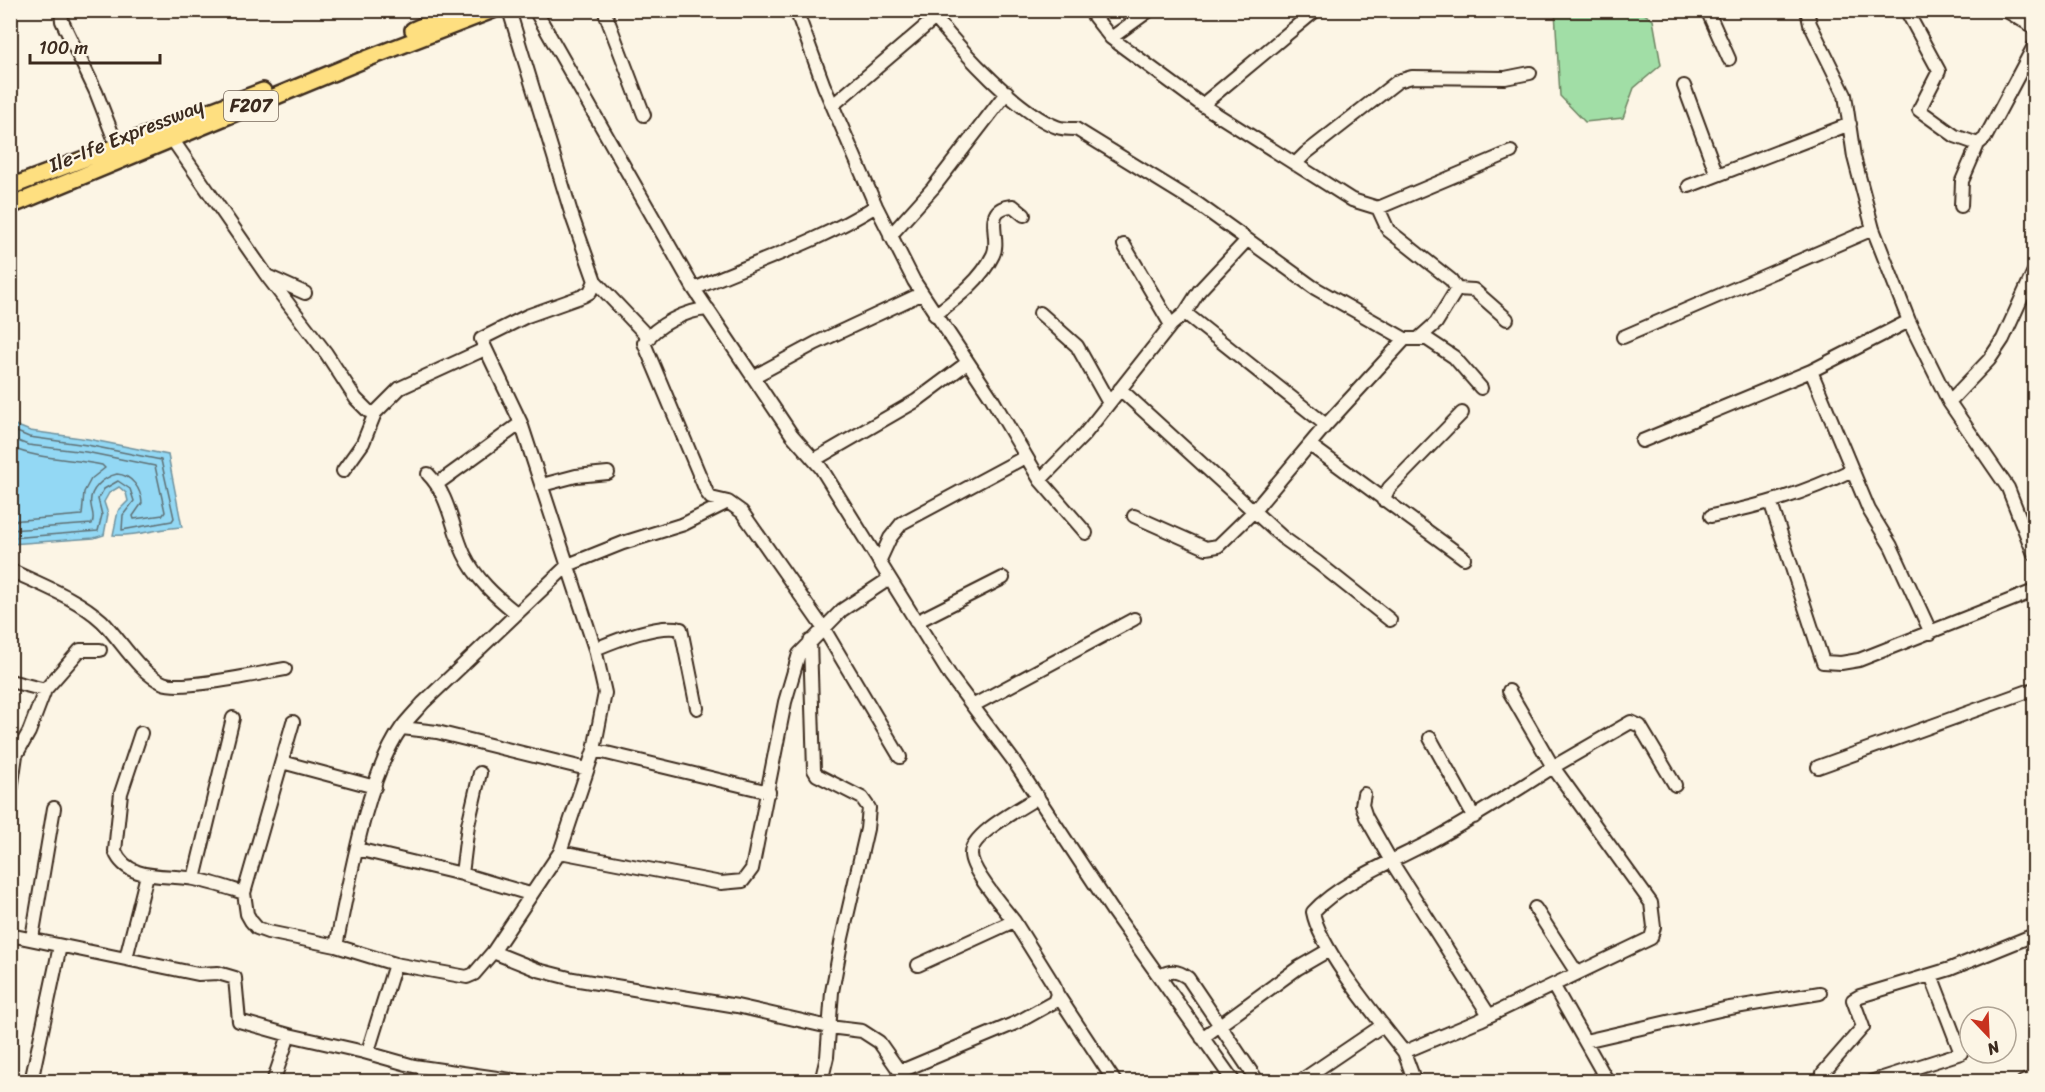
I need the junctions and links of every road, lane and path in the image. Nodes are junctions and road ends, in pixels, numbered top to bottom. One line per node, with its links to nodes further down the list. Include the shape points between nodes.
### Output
1 (61, 10): 29 (street, via 62,21)
2 (460, 10): 29 (main road, Ile-Ife Expressway / F207)
3 (493, 10): 27 (main road, Ile-Ife Expressway / F207)
4 (509, 10): 48 (street)
5 (535, 10): 49 (street)
6 (604, 10): 25 (street)
7 (796, 10): 23 (street)
8 (1089, 10): 17 (street)
9 (1150, 10): 17 (street)
10 (1316, 10): 24 (street)
11 (1707, 10): 19 (street)
12 (1807, 10): 26 (street, via 1845,95)
13 (1906, 10): 28 (street, via 1939,71 1919,110 1955,136)
14 (2005, 10): 16 (street)
15 (938, 13): 22 (street, via 957,45); 23 (street)
16 (2034, 27)
17 (1111, 38): 24 (street)
18 (2034, 46): 28 (street, via 1985,138)
19 (1729, 59)
20 (1530, 72): 32 (street, via 1505,78 1412,77 1398,81)
21 (1684, 86): 34 (street)
22 (1007, 92): 43 (street, via 933,188); 44 (street, via 1058,128 1076,129 1198,204)
23 (833, 105): 38 (street)
24 (1203, 105): 32 (street)
25 (644, 115)
26 (1850, 124): 34 (street); 42 (street, via 1854,157)
27 (172, 139): 31 (main road, Ile-Ife Expressway / F207); 47 (street)
28 (1978, 144): 39 (street, via 1962,181)
29 (117, 146): 31 (main road, Ile-Ife Expressway / F207)
30 (1511, 152): 40 (street)
31 (104, 158): 33 (main road, Ile-Ife Expressway / F207)
32 (1295, 164): 40 (street, via 1352,200)
33 (65, 174): 36 (main road, Ile-Ife Expressway / F207); 37 (main road, Ile-Ife Expressway / F207)
34 (1717, 175): 35 (street)
35 (1689, 186)
36 (10, 187)
37 (10, 206)
38 (876, 206): 43 (street); 49 (street, via 805,245 766,257)
39 (1961, 206)
40 (1378, 208): 50 (street, via 1388,230)
41 (1024, 215): 56 (street, via 1013,206 995,215 995,252 976,280)
42 (1873, 229): 58 (street); 60 (street)
43 (890, 236): 52 (street)
44 (1247, 240): 55 (street, via 1199,291); 62 (street, via 1313,287)
45 (1124, 245): 59 (street)
46 (2034, 271): 70 (street, via 2003,339 1989,360)
47 (267, 276): 51 (street); 72 (street, via 356,399)
48 (595, 281): 61 (street); 64 (street, via 583,296 483,336)
49 (694, 289): 53 (street)
50 (1457, 289): 57 (street, via 1474,290); 63 (street, via 1436,323)
51 (305, 293)
52 (921, 294): 56 (street); 67 (street)
53 (708, 309): 61 (street, via 686,313); 67 (street)
54 (1040, 313): 71 (street, via 1077,346)
55 (1185, 313): 59 (street); 75 (street)
56 (935, 315): 65 (street)
57 (1507, 319)
58 (1909, 321): 66 (street); 70 (street)
59 (1171, 325): 69 (street)
60 (1623, 337)
61 (649, 338): 86 (street, via 644,344 646,351 707,493 711,498)
62 (1405, 339): 63 (street); 75 (street)
63 (1418, 339): 68 (street, via 1427,339 1454,357)
64 (484, 349): 72 (street, via 400,388); 74 (street)
65 (967, 363): 78 (street); 79 (street, via 916,401)
66 (1811, 371): 76 (street); 80 (street)
67 (753, 376): 79 (street, via 792,435)
68 (1481, 388)
69 (1120, 389): 71 (street); 88 (street, via 1232,488)
70 (1949, 402): 92 (street, via 2008,488)
71 (1109, 403): 83 (street)
72 (375, 413): 81 (street, via 363,443)
73 (1462, 413): 85 (street, via 1389,488)
74 (521, 423): 84 (street); 100 (street, via 433,479 476,575)
75 (1326, 425): 77 (street)
76 (1642, 441)
77 (1310, 445): 85 (street); 88 (street)
78 (1025, 457): 83 (street); 94 (street, via 902,524 890,538)
79 (814, 460): 94 (street)
80 (1851, 470): 87 (street); 105 (street)
81 (343, 471)
82 (608, 473): 84 (street)
83 (1040, 480): 91 (street)
84 (542, 485): 95 (street)
85 (1383, 500): 93 (street)
86 (728, 502): 95 (street, via 684,524); 104 (street, via 742,512)
87 (1771, 504): 90 (street); 105 (street, via 1823,662 1859,660)
88 (1253, 512): 89 (street, via 1218,546 1206,548); 102 (street)
89 (1134, 516)
90 (1711, 516)
91 (1086, 533)
92 (2034, 554)
93 (1464, 558)
94 (879, 562): 98 (street)
95 (568, 565): 100 (street); 107 (street)
96 (10, 570): 109 (street, via 84,606 164,684 182,686)
97 (1003, 578): 103 (street)
98 (889, 579): 103 (street); 104 (street, via 842,610)
99 (2034, 591): 105 (street)
100 (516, 613): 118 (street)
101 (1134, 619): 114 (street)
102 (1390, 620)
103 (915, 622): 114 (street)
104 (824, 629): 106 (street); 122 (street)
105 (1931, 633)
106 (810, 641): 131 (street, via 793,669); 165 (street, via 814,770 862,798 868,808)
107 (595, 649): 115 (street, via 643,632 681,629); 121 (street, via 605,693)
108 (100, 650): 112 (street, via 80,650)
109 (285, 669)
110 (10, 681): 112 (street)
111 (2034, 689): 125 (street)
112 (45, 690): 130 (street, via 16,755)
113 (1509, 691): 124 (street)
114 (974, 705): 133 (street)
115 (697, 708)
116 (233, 718): 141 (street)
117 (293, 722): 123 (street)
118 (402, 728): 126 (street, via 438,732); 129 (street)
119 (141, 733): 140 (street, via 121,793 115,851 123,866)
120 (1430, 738): 135 (street)
121 (594, 750): 126 (street); 131 (street)
122 (900, 757)
123 (282, 762): 129 (street); 142 (street)
124 (1553, 767): 128 (street, via 1631,722 1640,726); 135 (street); 156 (street, via 1651,903 1654,927 1652,938)
125 (1818, 767)
126 (587, 770): 137 (street)
127 (480, 773): 139 (street)
128 (1675, 785)
129 (375, 787): 136 (street)
130 (11, 790)
131 (768, 792): 137 (street, via 752,869 735,884)
132 (1364, 794): 138 (street, via 1366,817)
133 (1038, 797): 145 (street, via 985,832 971,853 977,869); 158 (street)
134 (54, 808): 148 (street)
135 (1474, 817): 138 (street)
136 (357, 849): 139 (street); 150 (street)
137 (560, 852): 143 (street)
138 (1391, 861): 151 (street, via 1313,912); 162 (street)
139 (462, 874): 143 (street)
140 (147, 875): 141 (street); 153 (street)
141 (194, 879): 142 (street)
142 (244, 893): 150 (street, via 247,914 257,927)
143 (530, 894): 152 (street)
144 (1535, 908): 156 (street)
145 (1014, 921): 155 (street); 161 (street)
146 (2034, 934): 157 (street)
147 (10, 935): 148 (street)
148 (32, 938): 149 (street)
149 (60, 946): 153 (street); 172 (street)
150 (336, 946): 154 (street)
151 (1329, 950): 163 (street); 164 (street)
152 (492, 952): 154 (street, via 467,977); 165 (street, via 573,979 737,1006)
153 (126, 958): 166 (street, via 235,978 239,1020)
154 (395, 964): 169 (street, via 369,1048)
155 (918, 965)
156 (1577, 973): 159 (street)
157 (1931, 975): 182 (street, via 1853,1000 1863,1027 1823,1073); 183 (street, via 1961,1053)
158 (1159, 976): 163 (street, via 1178,971 1188,978); 167 (street)
159 (1553, 985): 162 (street); 168 (street)
160 (1820, 993): 168 (street, via 1724,1009)
161 (1057, 994): 165 (street, via 1054,1002 1018,1022 906,1069 898,1069 871,1035); 176 (street)
162 (1489, 1015): 170 (street)
163 (1220, 1025): 167 (street); 178 (street)
164 (1383, 1025): 170 (street); 179 (street)
165 (829, 1027): 175 (street)
166 (288, 1035): 169 (street); 173 (street)
167 (1202, 1038): 177 (street)
168 (1585, 1041): 181 (street)
169 (364, 1052): 174 (street, via 414,1066)
170 (1404, 1052): 180 (street)
171 (2034, 1077): 184 (street)
172 (32, 1082)
173 (273, 1082)
174 (525, 1082)
175 (820, 1082)
176 (1115, 1082)
177 (1234, 1082)
178 (1258, 1082)
179 (1299, 1082)
180 (1415, 1082)
181 (1608, 1082)
182 (1821, 1082)
183 (1870, 1082)
184 (2023, 1082)

